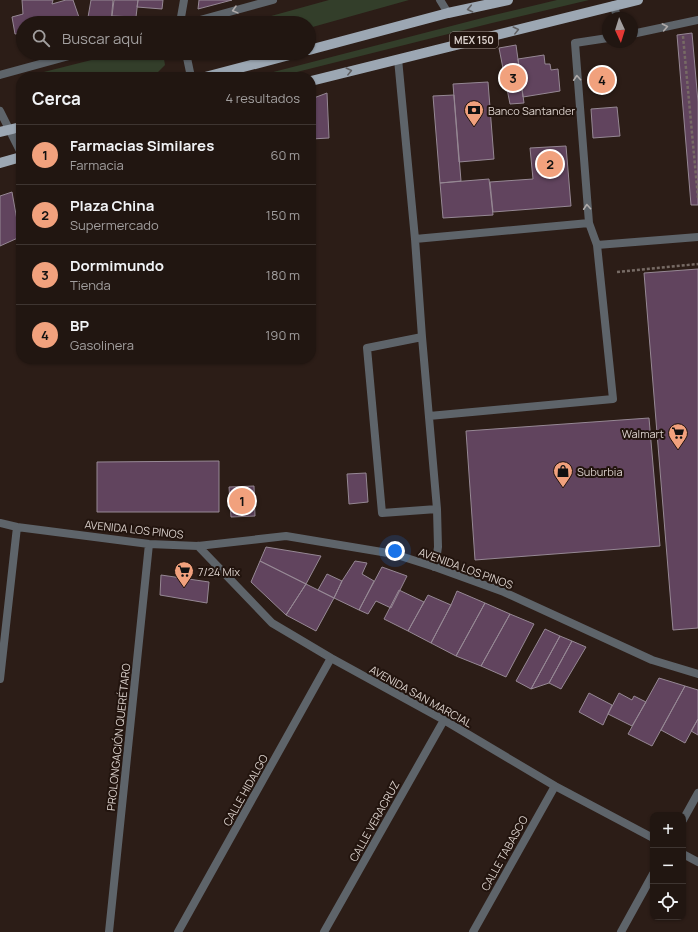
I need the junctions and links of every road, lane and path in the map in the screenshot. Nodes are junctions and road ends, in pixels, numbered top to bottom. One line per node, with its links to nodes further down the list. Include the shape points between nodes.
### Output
1 (184, 0): 9 (street)
2 (273, 0): 10 (street, one-way to 10)
3 (440, 0): 8 (street)
4 (508, 0): 8 (main road, one-way to 8)
5 (638, 0): 6 (main road, MEX 150)
6 (614, 6): 7 (street); 16 (main road, MEX 150, one-way to 6)
7 (616, 12)
8 (448, 14): 15 (main road)
9 (181, 16)
10 (215, 16)
11 (698, 20): 12 (street)
12 (682, 24): 13 (street, one-way to 12); 31 (path)
13 (638, 33)
14 (602, 39): 32 (street, one-way to 14, via 575,43)
15 (316, 48)
16 (398, 59): 23 (main road, MEX 150, one-way to 16); 34 (street)
17 (55, 60): 22 (street)
18 (187, 60): 20 (street)
19 (270, 60): 21 (main road)
20 (190, 72)
21 (224, 72)
22 (0, 75)
23 (316, 80)
24 (0, 111): 26 (street)
25 (16, 128): 26 (main road)
26 (10, 130): 27 (main road); 28 (street)
27 (0, 132)
28 (16, 143)
29 (16, 159): 30 (main road)
30 (0, 163)
31 (698, 198)
32 (588, 223): 34 (street); 35 (street)
33 (698, 238): 35 (street)
34 (415, 239): 38 (street)
35 (597, 244): 39 (street, via 612,399)
36 (698, 264): 37 (path)
37 (617, 272)
38 (422, 337): 39 (street); 40 (street, via 367,348 382,513)
39 (429, 416): 40 (street)
40 (437, 509): 45 (street, via 438,547)
41 (0, 523): 42 (street, AVENIDA LOS PINOS)
42 (17, 527): 43 (street, AVENIDA LOS PINOS); 48 (street)
43 (149, 544): 44 (street, AVENIDA LOS PINOS); 57 (street, PROLONGACIÓN QUERÉTARO)
44 (198, 546): 45 (street, AVENIDA LOS PINOS, via 286,536 394,554); 46 (street, AVENIDA SAN MARCIAL, via 272,623)
45 (435, 567): 47 (street, AVENIDA LOS PINOS, via 504,592 652,660)
46 (331, 658): 49 (street, AVENIDA SAN MARCIAL); 58 (street, CALLE HIDALGO)
47 (698, 674)
48 (0, 679)
49 (444, 720): 50 (street, AVENIDA SAN MARCIAL); 59 (street, CALLE VERACRUZ)
50 (555, 786): 53 (street, AVENIDA SAN MARCIAL); 60 (street, CALLE TABASCO)
51 (698, 793): 52 (street)
52 (686, 815)
53 (650, 836)
54 (686, 856): 55 (street)
55 (698, 862)
56 (650, 879): 61 (street)
57 (109, 932)
58 (178, 932)
59 (324, 932)
60 (473, 932)
61 (621, 932)

